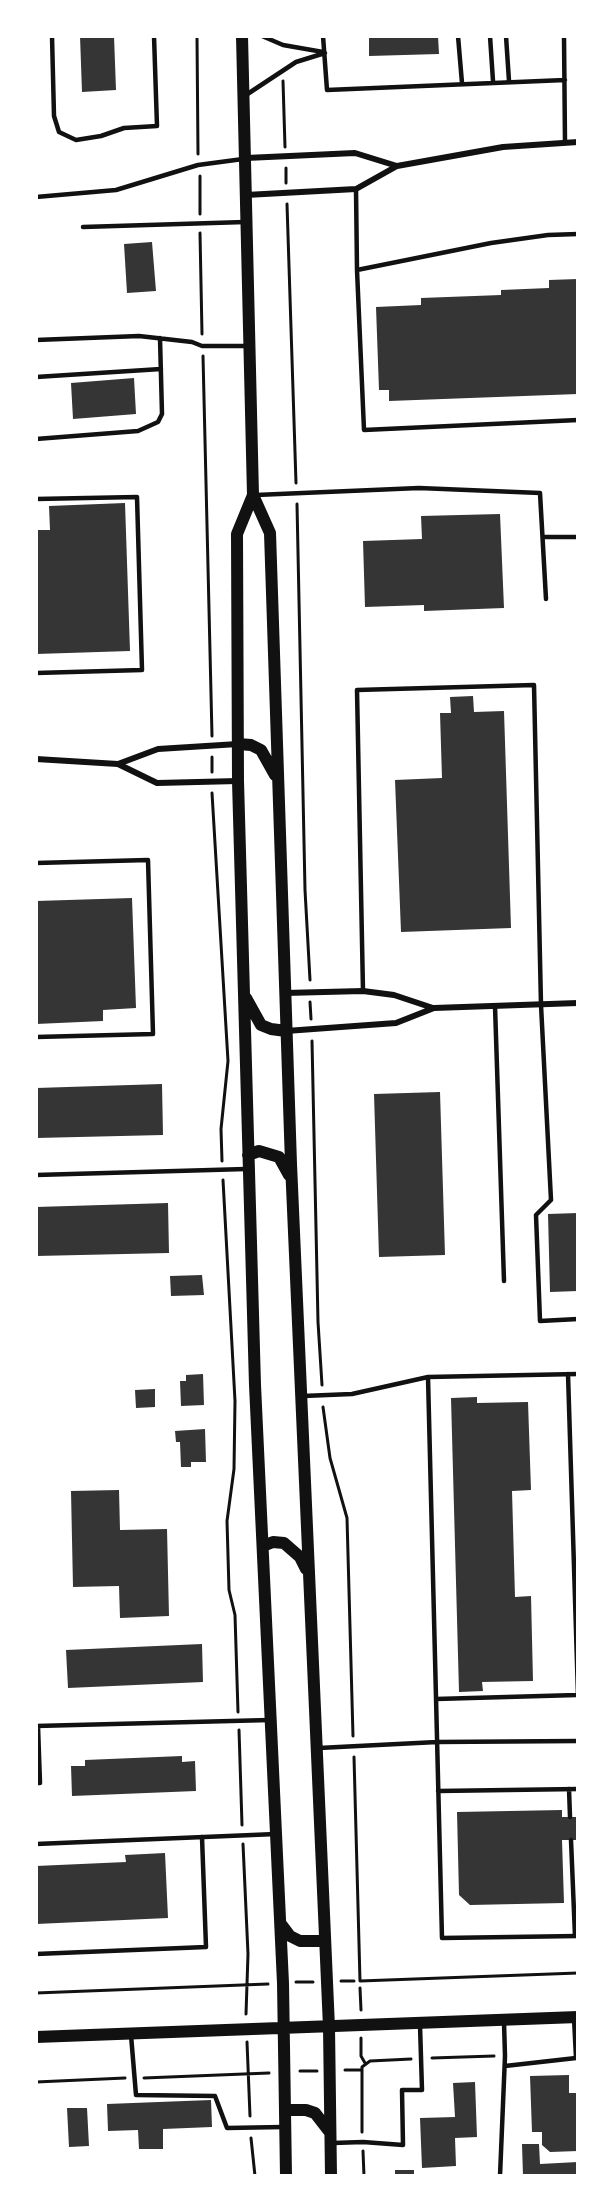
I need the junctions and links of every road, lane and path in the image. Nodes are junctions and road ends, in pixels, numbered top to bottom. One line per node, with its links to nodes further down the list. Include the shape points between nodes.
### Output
1 (52, 36): 2 (lane, via 54,116 59,132 76,140 124,128 157,126)
2 (154, 36)
3 (197, 36): 22 (path)
4 (242, 36): 17 (main road)
5 (262, 36): 11 (lane, via 283,45)
6 (323, 36): 11 (lane)
7 (458, 36): 16 (lane)
8 (490, 36): 14 (lane)
9 (506, 36): 15 (lane)
10 (564, 36): 13 (lane)
11 (325, 53): 16 (lane, via 327,90); 17 (lane, via 296,62)
12 (283, 78): 18 (path)
13 (565, 80): 15 (lane); 20 (lane)
14 (493, 81): 15 (lane); 16 (lane)
15 (509, 81)
16 (462, 83)
17 (244, 97): 21 (main road)
18 (285, 141)
19 (578, 142): 20 (street)
20 (565, 143): 23 (street, via 460,153)
21 (246, 158): 22 (lane); 23 (street, via 356,153); 27 (main road)
22 (198, 165): 28 (lane, via 116,190); 31 (path)
23 (397, 166): 26 (street)
24 (286, 167): 25 (path)
25 (286, 179)
26 (356, 189): 27 (street); 34 (lane)
27 (246, 195): 30 (main road)
28 (36, 197)
29 (287, 209): 43 (path)
30 (248, 222): 31 (lane); 38 (main road)
31 (199, 224): 32 (lane); 37 (path)
32 (83, 227)
33 (578, 234): 34 (lane, via 491,243)
34 (357, 270): 41 (lane, via 364,430)
35 (160, 338): 36 (lane); 37 (lane); 39 (lane)
36 (36, 340)
37 (202, 346): 38 (lane); 51 (path)
38 (250, 346): 44 (main road)
39 (161, 369): 40 (lane); 42 (lane, via 162,414 149,428)
40 (36, 377)
41 (578, 420)
42 (36, 439)
43 (296, 493): 44 (lane); 46 (lane, via 419,488 540,493); 60 (path)
44 (253, 495): 50 (main road, via 237,534); 56 (main road, via 270,533)
45 (36, 499): 49 (lane, via 137,496 142,670)
46 (543, 537): 47 (lane); 48 (lane)
47 (578, 537)
48 (546, 598)
49 (36, 673)
50 (238, 744): 51 (street); 54 (main road); 56 (main road, via 261,750)
51 (212, 746): 53 (street, via 158,749); 55 (path)
52 (36, 759): 53 (street)
53 (118, 764): 55 (street, via 157,783)
54 (238, 781): 55 (street); 59 (main road)
55 (212, 782): 71 (path, via 228,1061 221,1129)
56 (278, 785): 61 (main road)
57 (36, 863): 68 (lane, via 148,860 153,1034)
58 (363, 991): 60 (street); 63 (lane, via 357,690 534,685); 65 (street, via 394,995)
59 (243, 992): 67 (main road, via 261,1024); 69 (main road)
60 (309, 992): 61 (street); 66 (path)
61 (285, 993): 67 (main road)
62 (578, 1003): 63 (street)
63 (541, 1005): 64 (street); 75 (lane, via 551,1200 536,1215 540,1321)
64 (495, 1006): 65 (street); 74 (lane)
65 (434, 1008): 66 (street, via 396,1023)
66 (312, 1029): 67 (street); 80 (path)
67 (286, 1031): 73 (main road)
68 (36, 1037)
69 (248, 1155): 70 (main road); 73 (main road, via 259,1151 279,1157)
70 (248, 1169): 71 (lane); 81 (main road)
71 (222, 1170): 72 (lane); 85 (path, via 235,1401 228,1521)
72 (36, 1175)
73 (292, 1181): 79 (main road)
74 (504, 1281)
75 (578, 1319)
76 (568, 1374): 77 (lane); 78 (lane); 83 (lane)
77 (578, 1374)
78 (428, 1377): 80 (lane, via 352,1394); 84 (lane)
79 (301, 1396): 80 (lane); 82 (main road)
80 (322, 1396): 90 (path, via 330,1458 348,1518)
81 (263, 1546): 82 (main road, via 284,1543 293,1549); 86 (main road)
82 (309, 1576): 91 (main road)
83 (578, 1695): 84 (lane)
84 (436, 1699): 89 (lane)
85 (238, 1720): 86 (lane); 87 (lane); 98 (path)
86 (272, 1720): 97 (main road)
87 (37, 1726): 92 (lane, via 40,1783)
88 (578, 1741): 89 (lane)
89 (437, 1743): 90 (lane); 95 (lane)
90 (353, 1747): 91 (lane); 106 (path, via 360,1981)
91 (317, 1748): 104 (main road)
92 (36, 1783)
93 (569, 1789): 94 (lane); 95 (lane); 96 (lane)
94 (578, 1789)
95 (438, 1791): 103 (lane, via 442,1938)
96 (570, 1817)
97 (276, 1834): 98 (lane); 102 (main road)
98 (243, 1835): 99 (lane); 109 (path)
99 (202, 1837): 101 (lane); 105 (lane, via 206,1947)
100 (571, 1840): 103 (lane)
101 (36, 1844)
102 (281, 1924): 104 (main road, via 300,1941); 117 (main road)
103 (576, 1936)
104 (325, 1941): 116 (main road)
105 (36, 1954)
106 (578, 1973)
107 (294, 1982): 108 (path)
108 (316, 1982)
109 (246, 1985): 110 (path); 111 (path); 112 (path)
110 (258, 1985)
111 (36, 1994)
112 (246, 2000)
113 (576, 2017): 114 (main road); 122 (lane, via 576,2058)
114 (504, 2020): 115 (main road); 122 (lane)
115 (420, 2023): 116 (main road); 133 (lane, via 422,2090 402,2090 403,2145)
116 (329, 2027): 117 (main road); 132 (main road)
117 (284, 2028): 118 (main road); 129 (main road)
118 (131, 2034): 119 (main road); 130 (lane, via 136,2095 215,2096 227,2128)
119 (36, 2037)
120 (361, 2056): 124 (path, via 365,2063)
121 (249, 2064): 128 (path)
122 (505, 2066): 138 (lane)
123 (353, 2069): 124 (path)
124 (361, 2070): 133 (path)
125 (296, 2071): 126 (path)
126 (318, 2071)
127 (258, 2073): 128 (path)
128 (249, 2075): 130 (path)
129 (286, 2110): 131 (main road); 132 (main road, via 315,2114)
130 (251, 2127): 131 (lane); 134 (path)
131 (286, 2127): 135 (main road)
132 (330, 2138): 133 (lane); 136 (main road)
133 (363, 2142): 137 (path)
134 (255, 2176)
135 (286, 2176)
136 (331, 2176)
137 (364, 2176)
138 (500, 2176)

